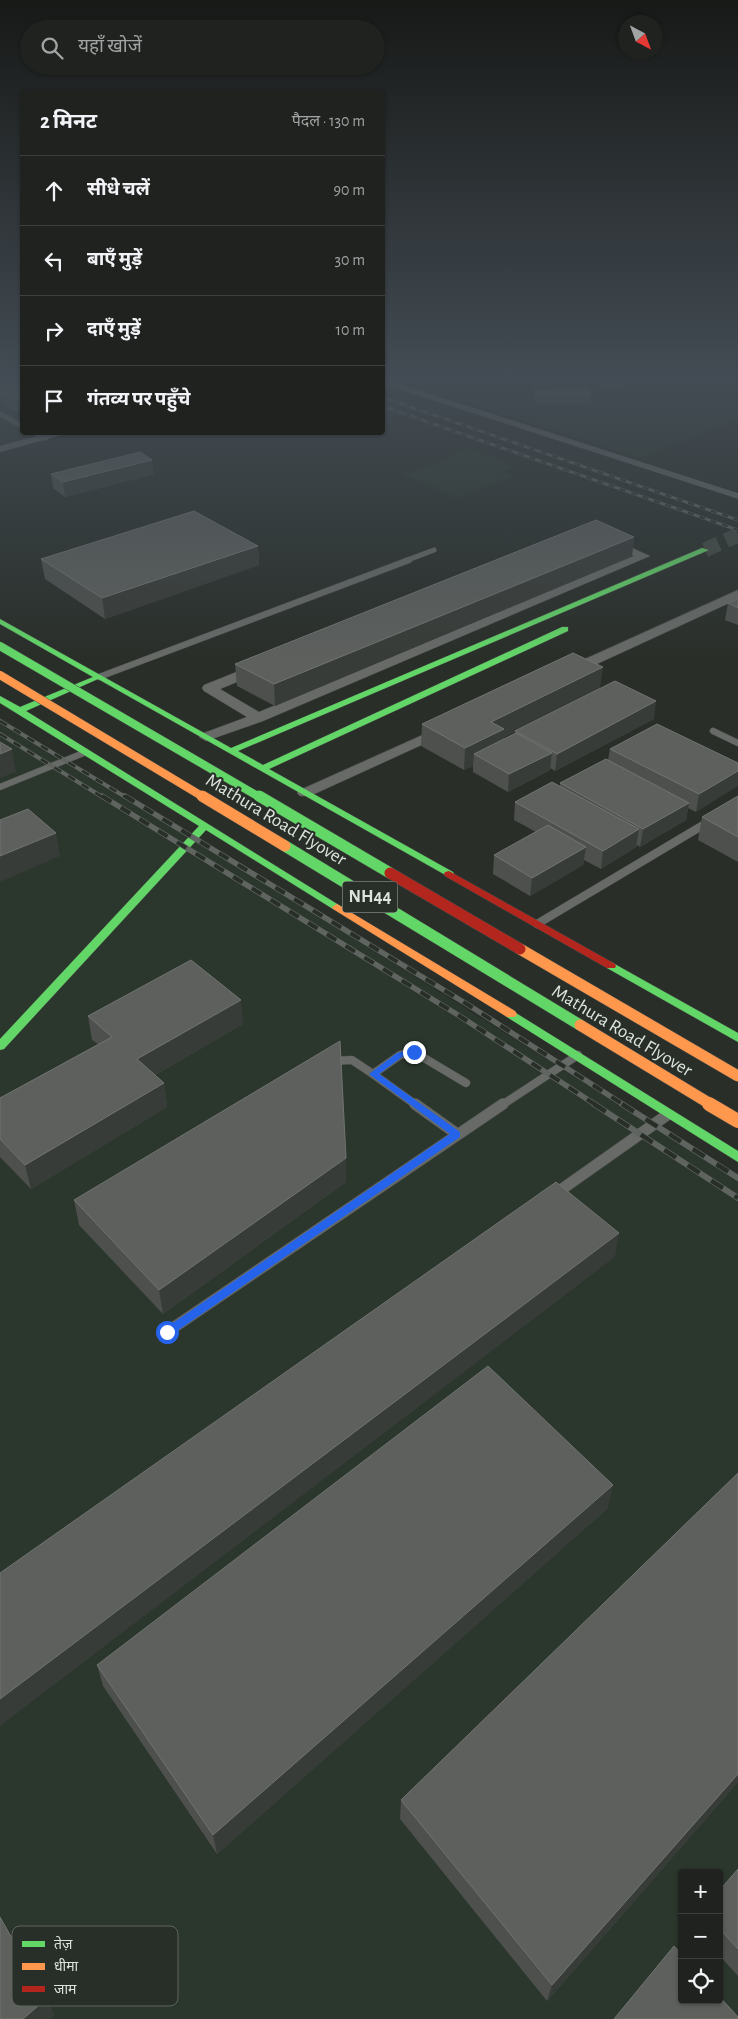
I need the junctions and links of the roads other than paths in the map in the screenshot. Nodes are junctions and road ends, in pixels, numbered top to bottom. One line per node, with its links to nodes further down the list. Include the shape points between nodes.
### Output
1 (664, 472): 2 (lane)
2 (738, 496)
3 (596, 536): 16 (street, via 644,556)
4 (434, 550): 12 (lane)
5 (705, 550): 22 (main road)
6 (738, 594): 13 (street)
7 (0, 621): 12 (main road)
8 (580, 622): 23 (main road)
9 (0, 646): 34 (main road, Mathura Road Flyover / NH44, bridge)
10 (274, 662): 16 (street, via 209,688)
11 (0, 675): 37 (main road, Mathura Road Flyover / NH44, bridge)
12 (99, 677): 15 (main road); 19 (main road)
13 (558, 677)
14 (0, 699): 15 (main road)
15 (19, 711): 21 (main road)
16 (258, 718): 19 (street)
17 (459, 723): 25 (street)
18 (713, 731): 20 (lane)
19 (206, 737): 22 (main road)
20 (738, 743)
21 (86, 752): 24 (lane); 27 (main road)
22 (231, 752): 23 (main road)
23 (264, 768): 25 (main road)
24 (0, 787)
25 (306, 793): 28 (main road)
26 (722, 814): 28 (lane)
27 (205, 826): 30 (main road); 31 (main road)
28 (536, 924): 29 (main road)
29 (738, 1038)
30 (0, 1046)
31 (578, 1055): 36 (main road); 38 (lane)
32 (316, 1065): 33 (lane, via 352,1060)
33 (373, 1074): 35 (lane, via 400,1055 414,1052); 38 (lane)
34 (738, 1076)
35 (466, 1083)
36 (669, 1113): 39 (main road); 40 (lane)
37 (738, 1122)
38 (457, 1134): 41 (lane)
39 (738, 1157)
40 (548, 1199)
41 (167, 1332)

